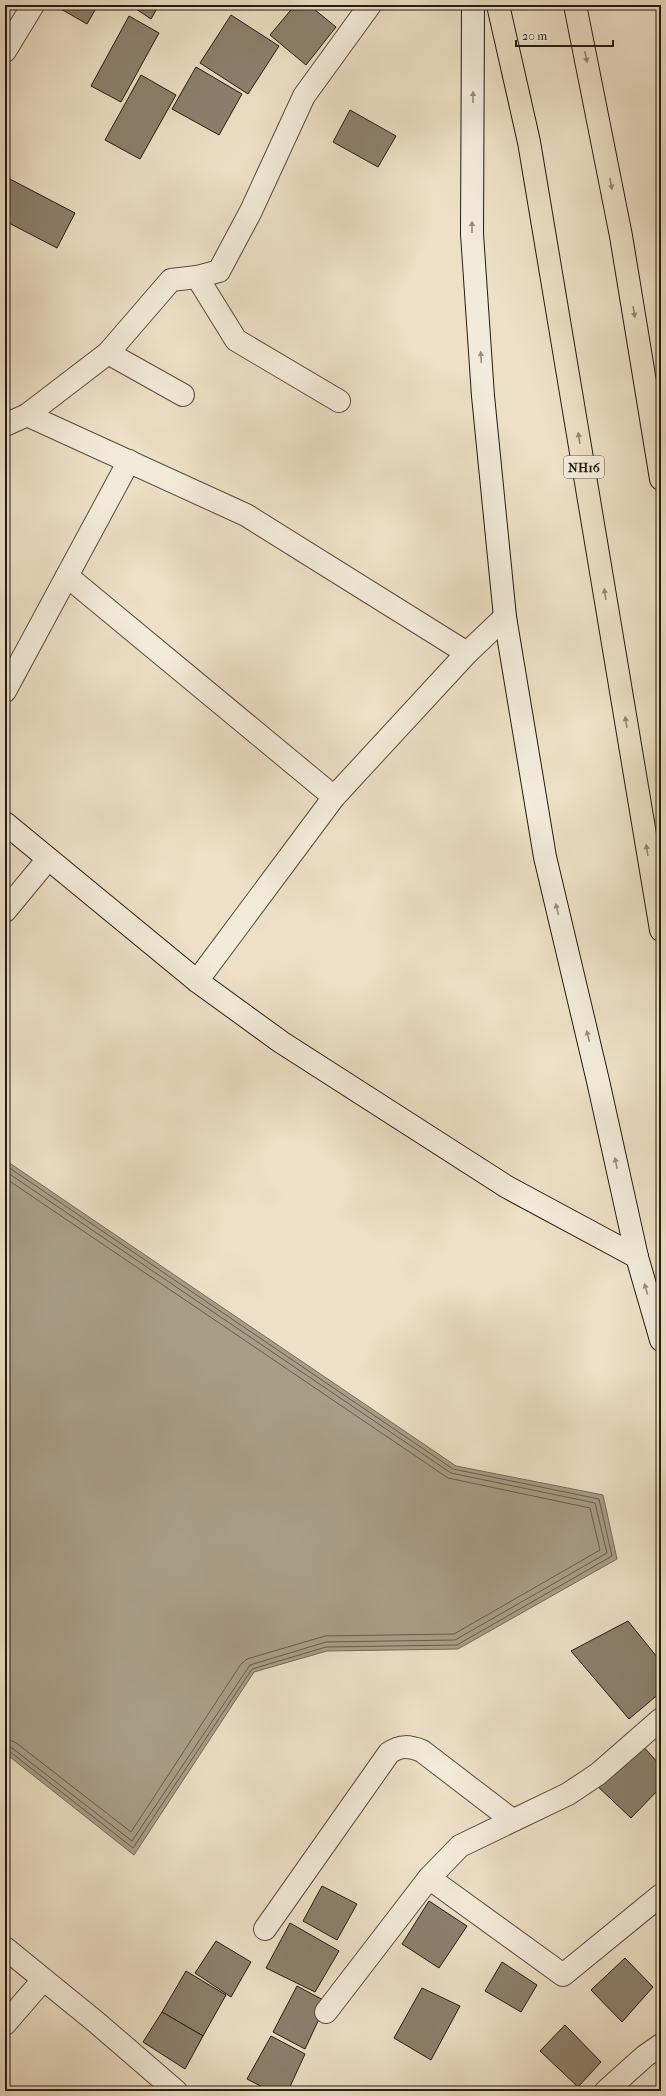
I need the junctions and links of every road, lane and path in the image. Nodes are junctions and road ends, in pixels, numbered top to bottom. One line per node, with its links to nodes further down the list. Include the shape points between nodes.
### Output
1 (33, 5): 6 (street)
2 (370, 5): 7 (street, via 304,96 251,212 219,271)
3 (473, 5): 16 (street, one-way to 3, via 483,396 472,234)
4 (498, 5): 23 (highway, NH16, one-way to 4, via 529,142)
5 (575, 5): 14 (highway, one-way to 14, via 622,236)
6 (5, 51)
7 (197, 277): 8 (street, via 171,280); 10 (street, via 236,340)
8 (108, 353): 9 (street); 11 (street)
9 (183, 395)
10 (339, 401)
11 (27, 415): 12 (street); 13 (street)
12 (5, 424)
13 (129, 461): 15 (street); 17 (street, via 246,514)
14 (661, 479)
15 (66, 576): 18 (street); 19 (street)
16 (505, 617): 17 (street); 25 (street, one-way to 16, via 544,857)
17 (467, 653): 19 (street)
18 (5, 691)
19 (334, 797): 24 (street)
20 (5, 823): 21 (street)
21 (48, 859): 22 (street); 24 (street)
22 (5, 911)
23 (661, 930)
24 (197, 981): 25 (street, via 281,1042 507,1188)
25 (637, 1256): 26 (street, one-way to 25)
26 (661, 1340)
27 (661, 1719): 28 (street, via 598,1774 568,1794)
28 (512, 1820): 29 (street, via 460,1846); 31 (street, via 422,1751 410,1746 398,1747 388,1753)
29 (429, 1878): 30 (street, via 563,1975); 34 (street)
30 (661, 1896)
31 (265, 1929)
32 (5, 1948): 33 (street)
33 (43, 1980): 35 (street); 37 (street)
34 (326, 2012)
35 (5, 2024)
36 (661, 2045): 38 (street)
37 (176, 2091)
38 (606, 2091)

